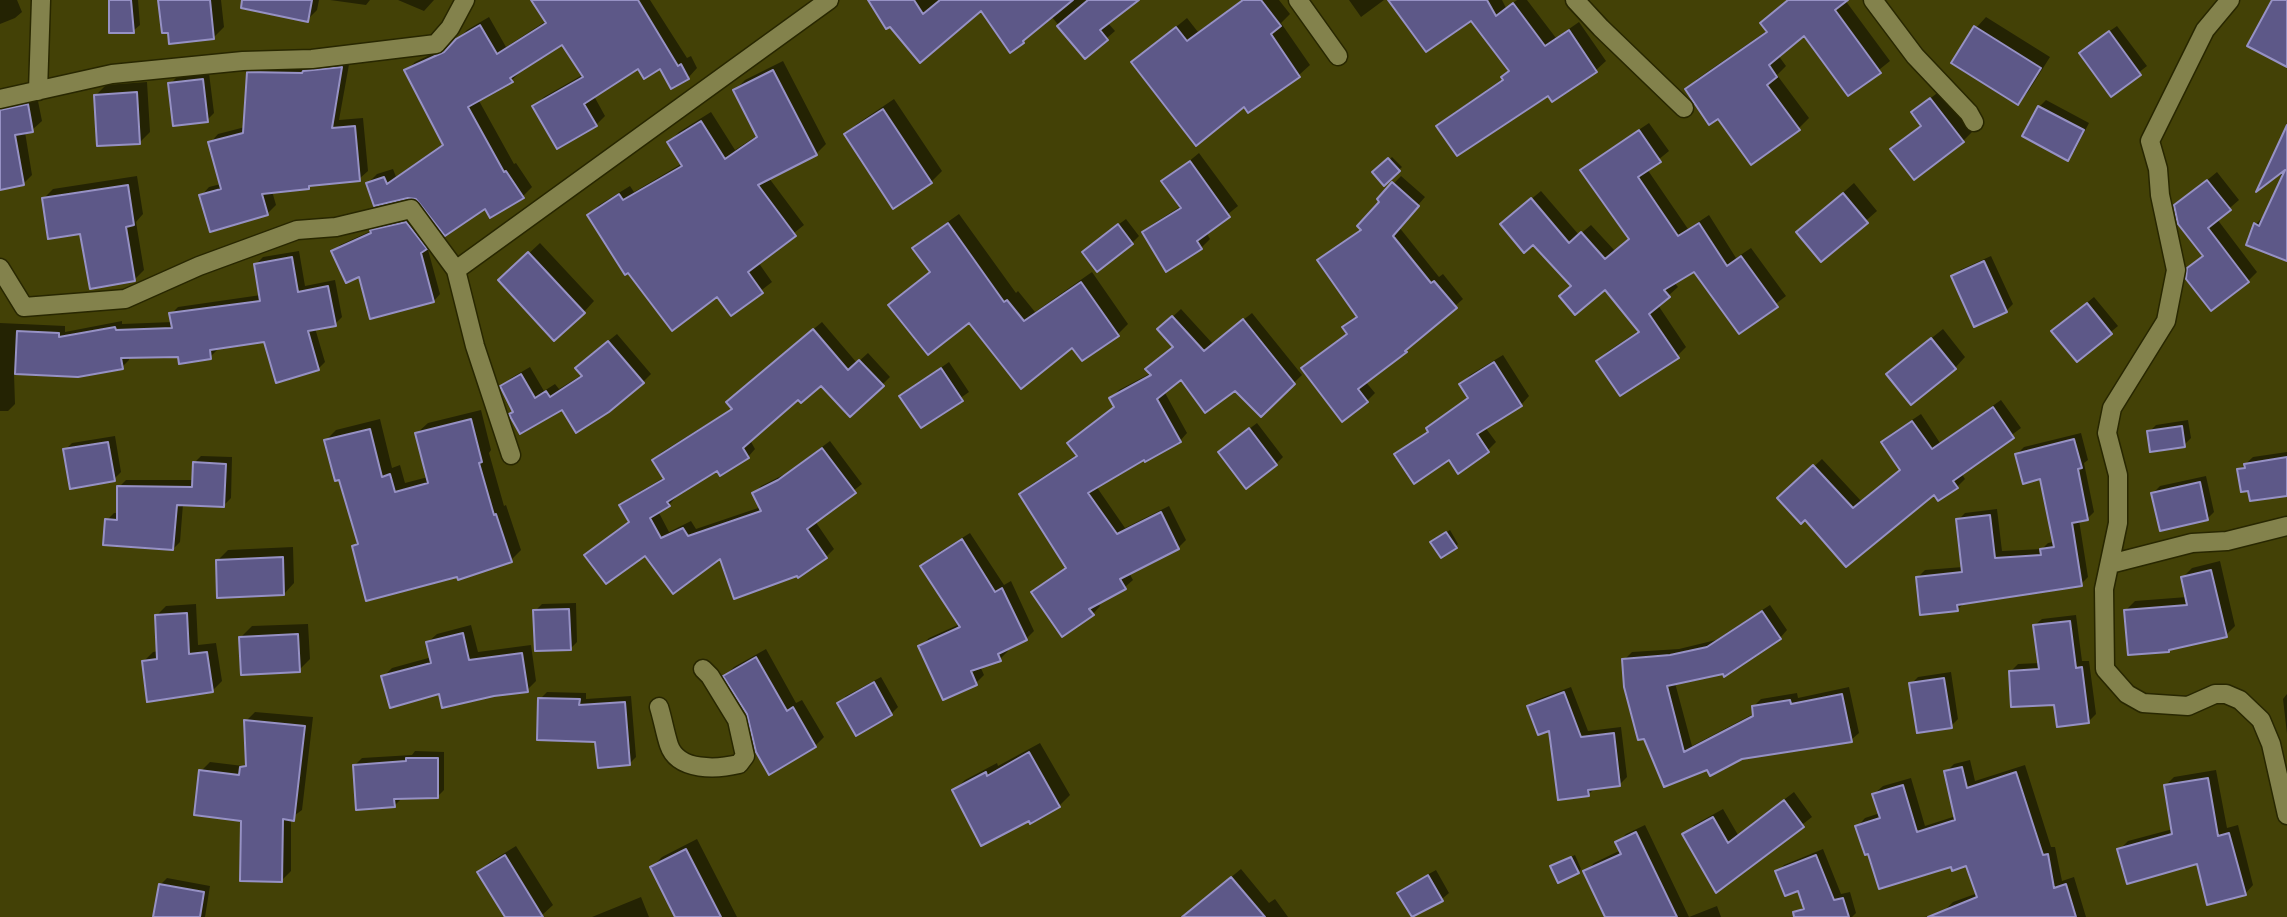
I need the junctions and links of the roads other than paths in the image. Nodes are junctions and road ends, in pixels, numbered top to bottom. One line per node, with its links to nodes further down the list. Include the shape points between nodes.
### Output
1 (41, 0): 9 (street)
2 (465, 0): 9 (street, via 436,44 312,60 243,61 112,74)
3 (830, 0): 14 (street)
4 (1298, 0): 8 (street)
5 (1574, 0): 11 (street)
6 (1873, 0): 12 (street)
7 (2230, 0): 17 (street, via 2205,30 2150,141 2176,270 2166,321 2112,408 2107,433 2118,475 2118,511)
8 (1338, 56)
9 (38, 91): 10 (street)
10 (0, 99)
11 (1684, 108)
12 (1974, 122)
13 (0, 268): 14 (street, via 24,307 125,299 298,230 411,209)
14 (456, 270): 15 (street)
15 (511, 455)
16 (2287, 526): 17 (street, via 2227,541 2192,542)
17 (2110, 565): 20 (street, via 2104,589 2105,669 2127,694 2143,703 2188,706 2215,694 2240,700 2261,720 2271,744)
18 (703, 669): 19 (street, via 737,720 745,756 739,764 713,769 688,764 669,745)
19 (659, 707)
20 (2287, 815)

